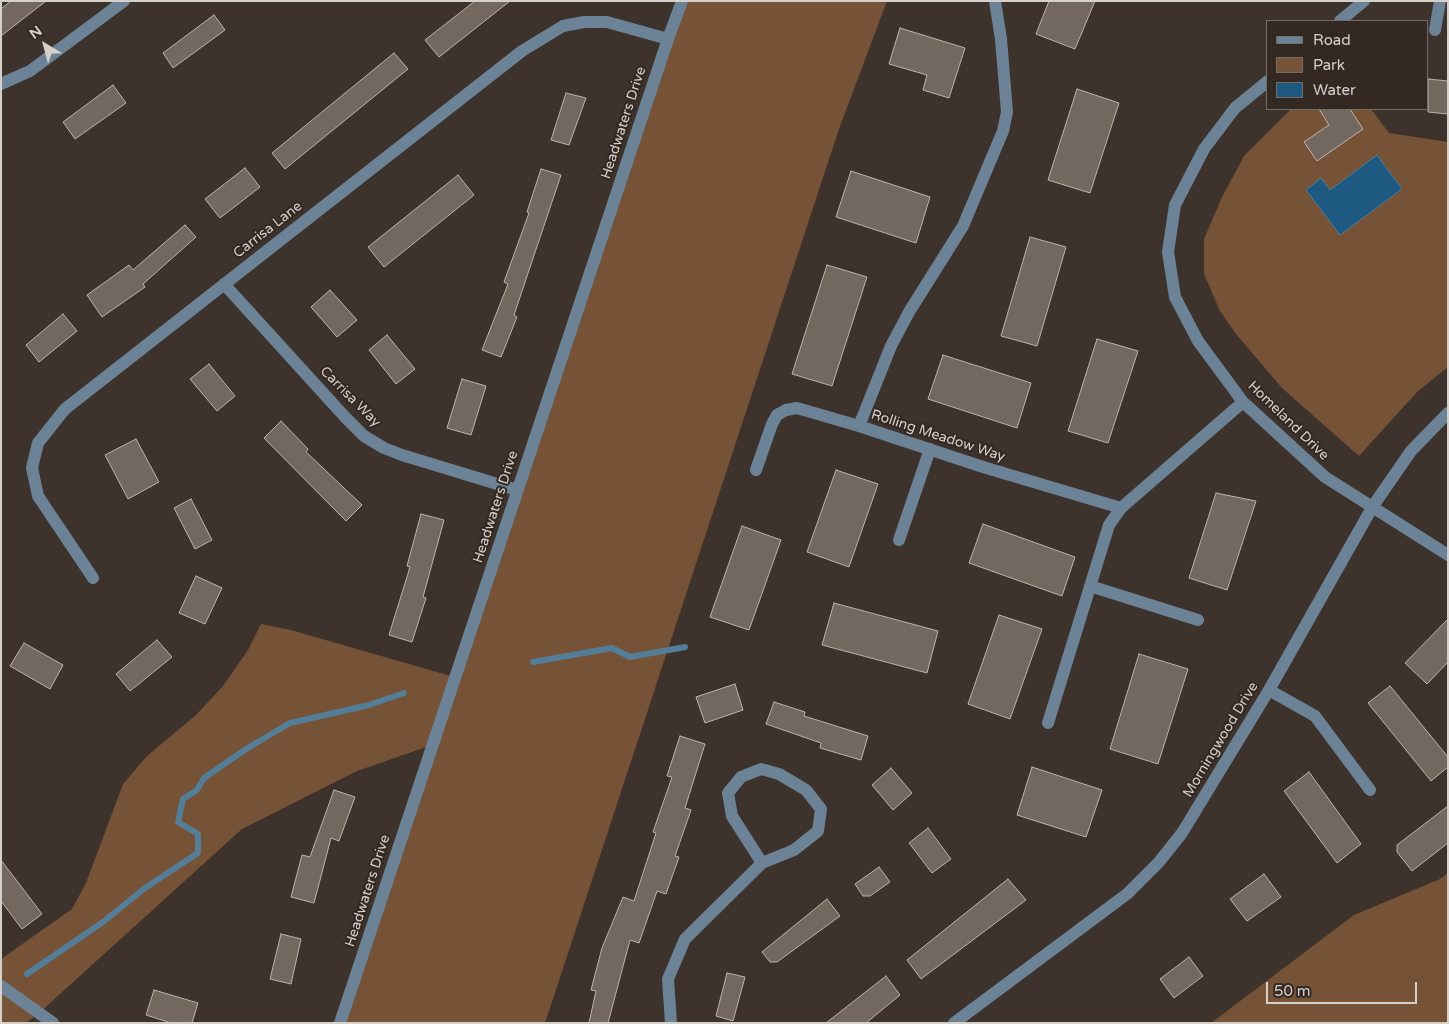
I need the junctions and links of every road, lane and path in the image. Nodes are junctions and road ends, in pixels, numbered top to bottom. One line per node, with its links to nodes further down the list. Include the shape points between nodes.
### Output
1 (124, 1): 10 (street, via 30,70)
2 (682, 1): 8 (street, Headwaters Drive)
3 (995, 1): 14 (street, Rolling Meadow Way, via 1007,112 1003,131 963,226 891,346)
4 (1363, 1): 6 (street)
5 (1440, 1): 7 (street)
6 (1341, 20)
7 (1435, 30)
8 (668, 39): 11 (street, Carrisa Lane, via 607,22 563,26 522,51); 17 (street, Headwaters Drive)
9 (1266, 83): 12 (street, Homeland Drive, via 1235,108 1204,149 1175,205 1168,252 1175,297 1198,341)
10 (1, 84)
11 (224, 284): 17 (street, Carrisa Way, via 364,436 402,455); 22 (street, Carrisa Lane, via 65,409 38,443 32,468 38,496)
12 (1243, 402): 18 (street, Homeland Drive, via 1325,477); 19 (street)
13 (1448, 413): 18 (street, Morningwood Drive, via 1411,451)
14 (859, 426): 15 (street, Rolling Meadow Way); 16 (street, via 797,408 786,410 777,415 772,424)
15 (930, 449): 19 (street, Rolling Meadow Way); 20 (street)
16 (756, 470)
17 (517, 490): 31 (street, Headwaters Drive)
18 (1373, 506): 21 (street, Homeland Drive); 25 (street, Morningwood Drive)
19 (1121, 508): 23 (street, via 1109,525)
20 (899, 540)
21 (1448, 555)
22 (93, 578)
23 (1090, 586): 24 (street); 26 (street)
24 (1198, 620)
25 (1269, 690): 27 (street, via 1315,716); 33 (street, Morningwood Drive, via 1182,833 1159,862 1126,894)
26 (1048, 723)
27 (1370, 790)
28 (762, 863): 28 (street, via 794,850 818,831 821,809 806,790 779,774 762,769 741,777 728,793 732,816); 32 (street, via 685,939 668,979)
29 (1, 986): 30 (street)
30 (53, 1023)
31 (340, 1023)
32 (671, 1023)
33 (954, 1023)

